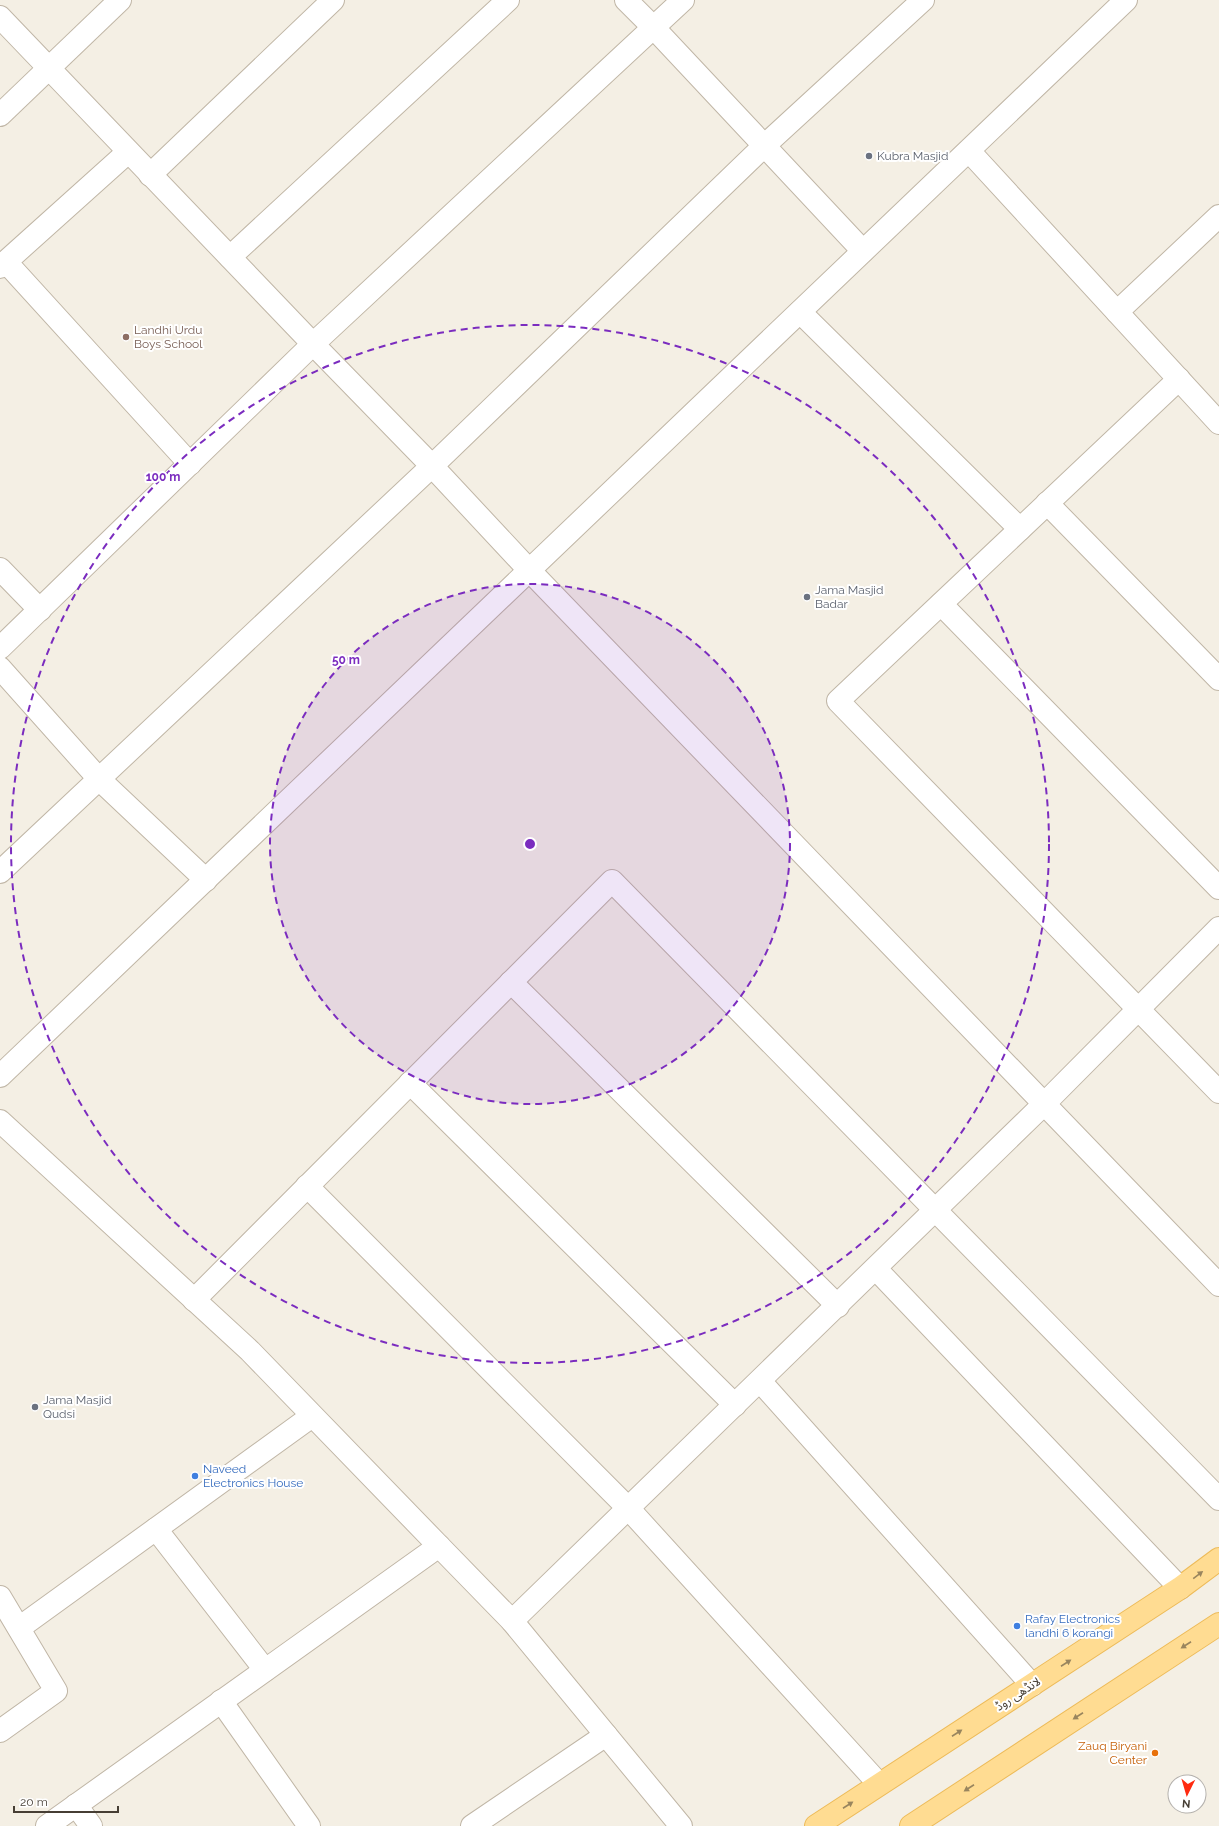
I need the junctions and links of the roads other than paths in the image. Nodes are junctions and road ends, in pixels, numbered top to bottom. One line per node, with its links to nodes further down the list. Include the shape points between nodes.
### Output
1 (120, 0): 10 (street)
2 (333, 0): 15 (street)
3 (508, 0): 18 (street)
4 (626, 0): 9 (street)
5 (683, 0): 9 (street)
6 (923, 0): 12 (street)
7 (1126, 0): 13 (street)
8 (0, 17): 10 (street)
9 (653, 27): 12 (street); 22 (street)
10 (50, 67): 11 (street); 14 (street)
11 (0, 115)
12 (764, 146): 17 (street); 26 (street)
13 (969, 151): 17 (street); 21 (street)
14 (128, 152): 15 (street); 19 (street)
15 (150, 176): 18 (street)
16 (1219, 216): 21 (street)
17 (863, 251): 20 (street)
18 (230, 258): 22 (street)
19 (3, 265): 25 (street)
20 (800, 312): 28 (street); 30 (street)
21 (1117, 312): 23 (street)
22 (313, 344): 25 (street); 26 (street)
23 (1179, 379): 24 (street); 27 (street)
24 (1217, 417)
25 (190, 464): 32 (street)
26 (432, 466): 30 (street); 36 (street)
27 (1048, 503): 28 (street); 35 (street)
28 (1020, 529): 31 (street)
29 (0, 569): 32 (street)
30 (529, 570): 38 (street); 46 (street)
31 (941, 604): 39 (street); 42 (street, via 838,701)
32 (40, 610): 33 (street)
33 (0, 648)
34 (0, 668): 36 (street)
35 (1219, 679)
36 (99, 779): 37 (street); 38 (street)
37 (0, 872)
38 (206, 880): 43 (street)
39 (1219, 888)
40 (1219, 928): 42 (street)
41 (511, 982): 44 (street); 49 (street, via 612,881); 53 (street)
42 (1138, 1009): 45 (street); 46 (street)
43 (0, 1076)
44 (410, 1083): 48 (street); 55 (street)
45 (1219, 1092)
46 (1043, 1105): 49 (street); 51 (street)
47 (0, 1121): 52 (street)
48 (307, 1186): 52 (street); 58 (street)
49 (934, 1210): 50 (street); 57 (street)
50 (876, 1268): 53 (street); 62 (street)
51 (1219, 1285)
52 (194, 1300): 56 (street, via 250,1351)
53 (838, 1306): 54 (street)
54 (760, 1381): 55 (street); 68 (street)
55 (735, 1405): 58 (street)
56 (312, 1416): 59 (street); 60 (street)
57 (1219, 1499)
58 (628, 1508): 64 (street); 72 (street)
59 (156, 1529): 66 (street); 67 (street)
60 (439, 1546): 64 (street); 67 (street)
61 (1219, 1559): 62 (main road, لانڈھی روڈ, one-way to 61)
62 (1180, 1588): 68 (main road, لانڈھی روڈ, one-way to 62)
63 (0, 1598): 66 (street)
64 (512, 1621): 71 (street)
65 (1219, 1624): 80 (main road, one-way to 80)
66 (19, 1628): 70 (street, via 56,1691)
67 (265, 1670): 69 (street)
68 (1032, 1685): 72 (main road, لانڈھی روڈ, one-way to 68)
69 (221, 1702): 73 (street); 76 (street)
70 (0, 1732)
71 (606, 1735): 77 (street); 78 (street)
72 (879, 1784): 79 (main road, لانڈھی روڈ, one-way to 72)
73 (76, 1805): 74 (street); 75 (street)
74 (47, 1826)
75 (91, 1826)
76 (310, 1826)
77 (472, 1826)
78 (681, 1826)
79 (816, 1826)
80 (911, 1826)

